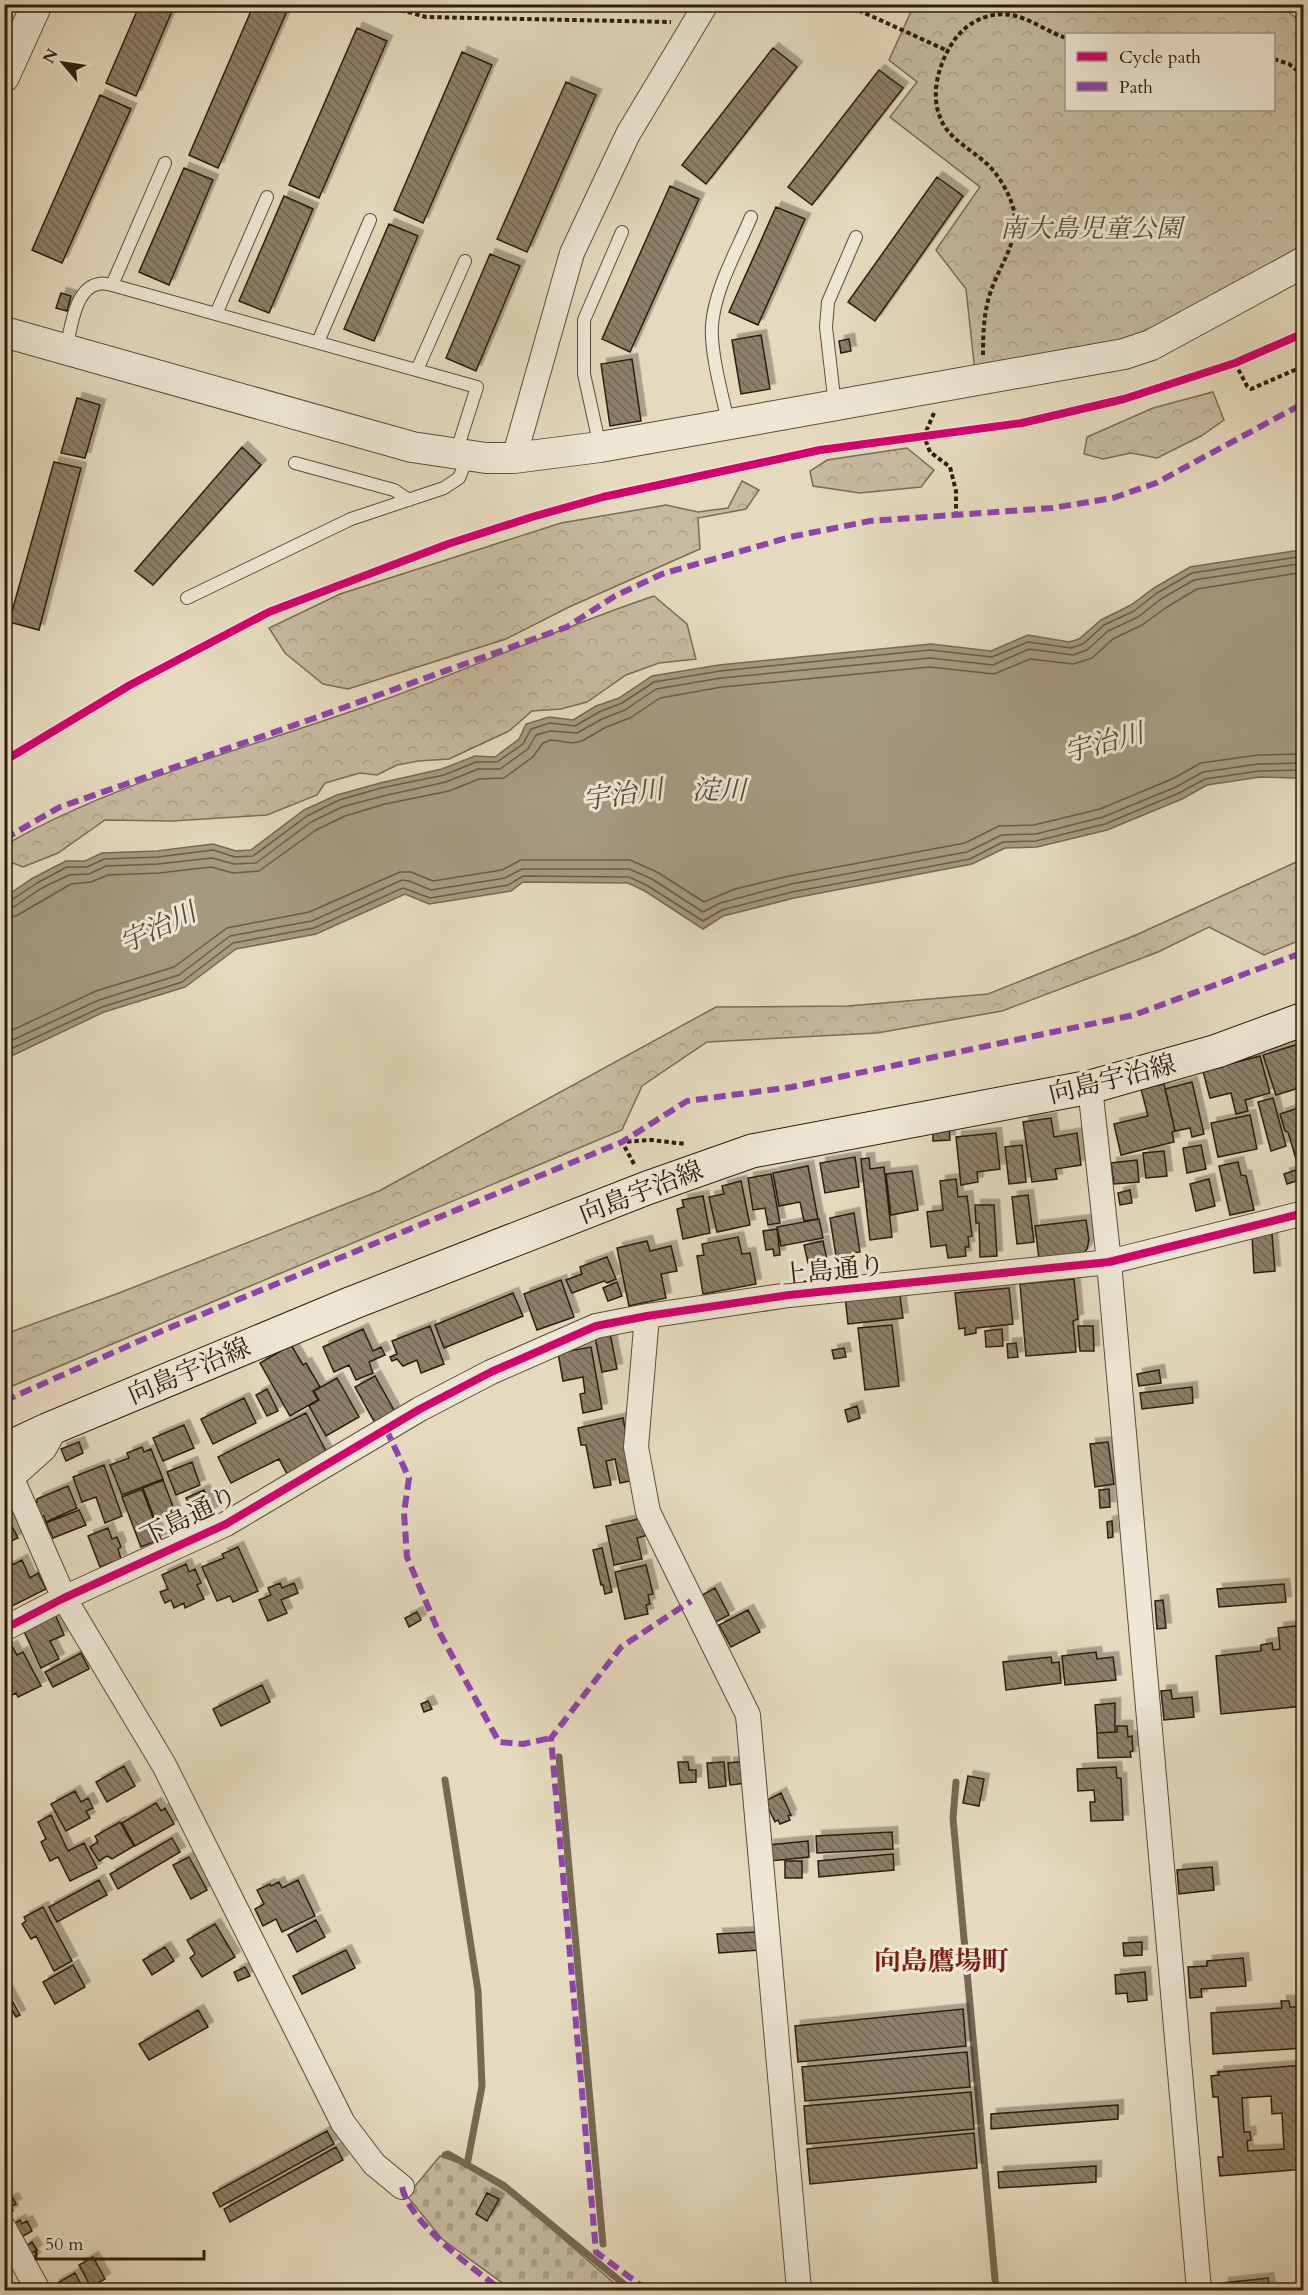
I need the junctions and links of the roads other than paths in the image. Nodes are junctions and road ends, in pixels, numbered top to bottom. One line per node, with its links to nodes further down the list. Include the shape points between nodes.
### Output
1 (37, 4): 3 (street)
2 (702, 14): 22 (street, via 628,134 572,253)
3 (4, 77)
4 (165, 163): 12 (lane)
5 (267, 197): 13 (lane)
6 (751, 217): 19 (lane, via 719,293 712,326)
7 (370, 220): 15 (lane)
8 (622, 232): 20 (lane, via 584,320 584,374)
9 (856, 237): 18 (lane, via 828,302 826,327)
10 (465, 261): 17 (lane)
11 (1304, 262): 18 (street, via 1151,345 1124,354)
12 (112, 285): 13 (lane); 16 (lane, via 98,284 86,290 77,305)
13 (216, 314): 15 (lane)
14 (4, 332): 16 (street)
15 (318, 342): 17 (lane)
16 (66, 349): 21 (street, via 412,447)
17 (417, 370): 21 (lane, via 477,387)
18 (835, 406): 19 (street)
19 (729, 426): 20 (street)
20 (600, 447): 22 (street)
21 (462, 455): 22 (street); 24 (lane, via 459,478 444,488)
22 (514, 458)
23 (295, 463): 24 (lane, via 394,490)
24 (408, 500): 25 (lane, via 351,519)
25 (186, 598)
26 (1304, 1019): 27 (main road, 向島宇治線, via 1217,1051)
27 (1090, 1087): 29 (street); 31 (main road, 向島宇治線, via 752,1151 352,1303)
28 (1304, 1213): 29 (street, 上島通り)
29 (1109, 1262): 30 (street, 上島通り, via 789,1295); 40 (street)
30 (647, 1316): 32 (street, 上島通り, via 596,1326 491,1372); 39 (street, via 636,1447 648,1512 748,1714)
31 (57, 1426): 33 (main road, 向島宇治線); 34 (street, via 44,1449 13,1481)
32 (386, 1429): 34 (street, 下島通り, via 226,1524)
33 (4, 1450)
34 (64, 1598): 35 (street, 下島通り); 36 (street, via 164,1765 343,2123 374,2164)
35 (4, 1629)
36 (402, 2187)
37 (4, 2228): 38 (street)
38 (38, 2290)
39 (799, 2290)
40 (1199, 2290)

